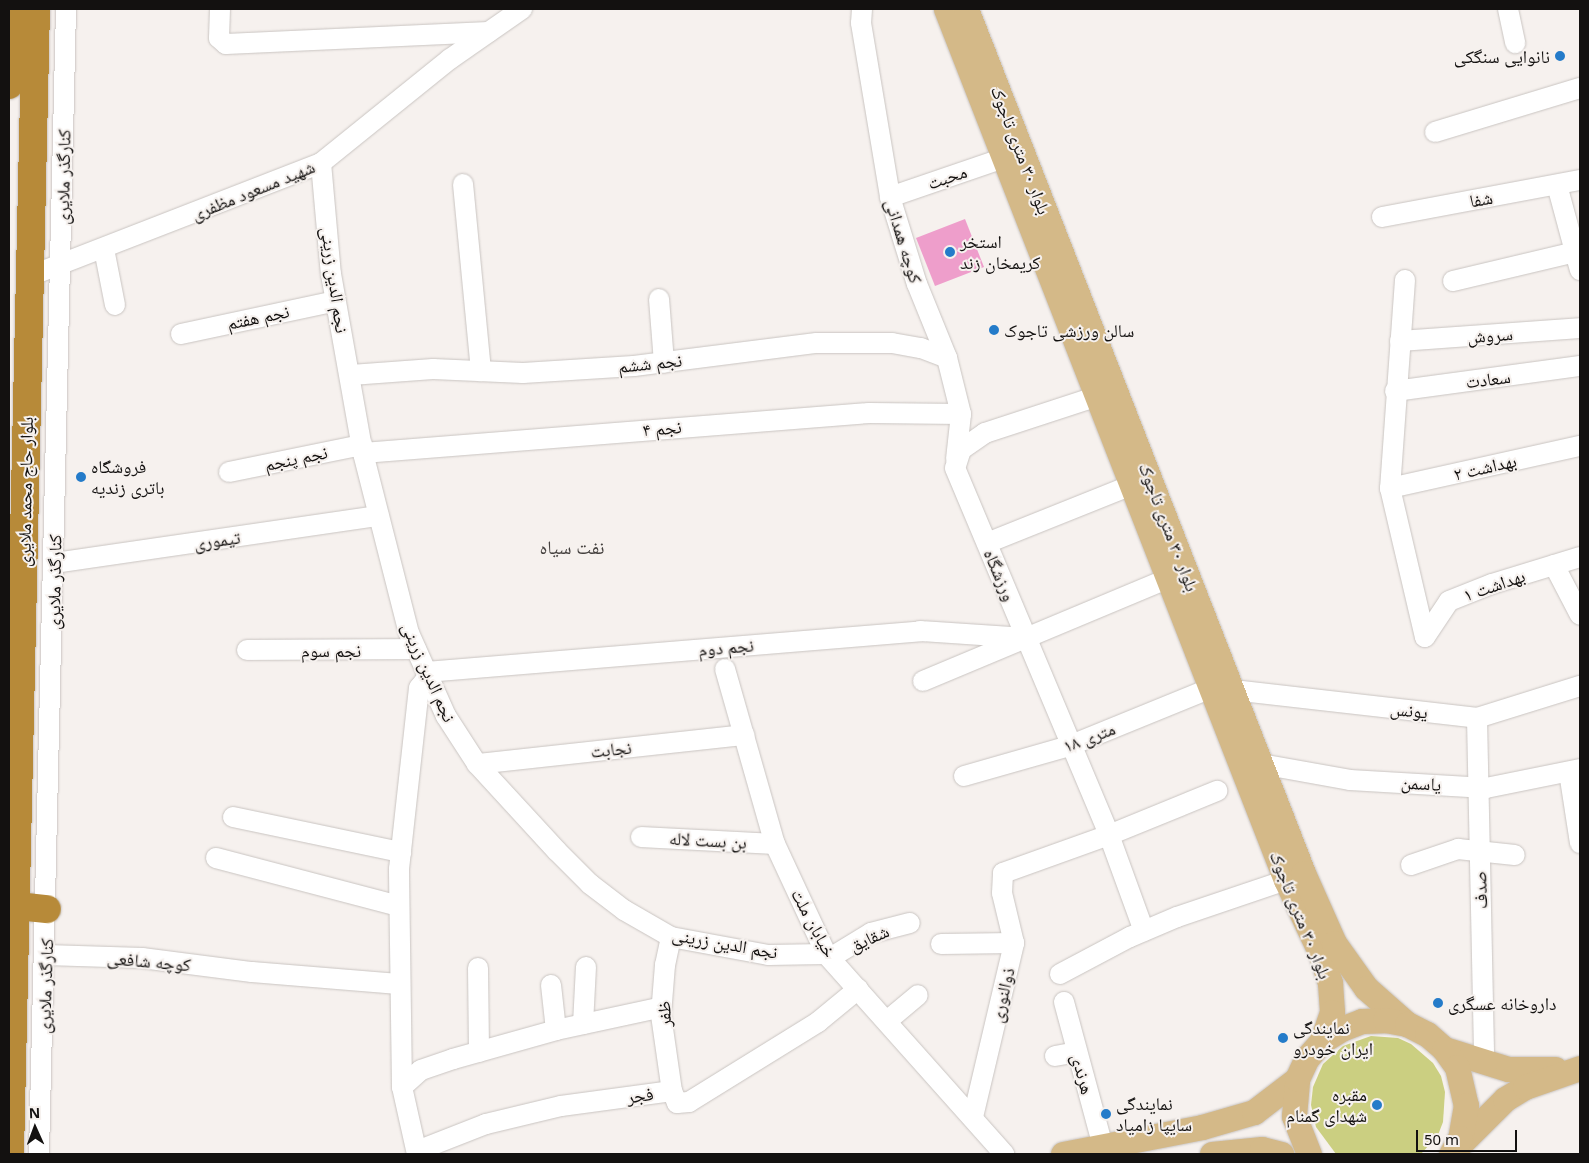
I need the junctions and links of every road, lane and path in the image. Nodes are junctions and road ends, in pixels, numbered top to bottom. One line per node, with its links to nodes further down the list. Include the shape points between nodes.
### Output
1 (10, 9): 12 (highway)
2 (36, 9): 25 (highway, بلوار حاج محمد ملایری)
3 (66, 9): 24 (street, کنارگذر ملایری)
4 (220, 9): 10 (street, via 219,38 226,44)
5 (522, 9): 10 (street, شهید مسعود مظفری)
6 (862, 9): 20 (street, کوچه همدانی)
7 (946, 9): 15 (main road, بلوار ۳۰ متری تاجوک)
8 (966, 9): 62 (main road, بلوار ۳۰ متری تاجوک)
9 (1508, 9): 11 (street)
10 (489, 32): 16 (street, شهید مسعود مظفری)
11 (1515, 42)
12 (9, 85)
13 (1580, 88): 14 (street)
14 (1435, 132)
15 (1004, 158): 20 (street, محبت); 40 (main road, بلوار ۳۰ متری تاجوک)
16 (321, 163): 22 (street, شهید مسعود مظفری); 29 (street, نجم الدین زرینی)
17 (1580, 180): 19 (street, شفا)
18 (463, 184): 37 (street)
19 (1557, 185): 21 (street, شفا); 23 (street)
20 (890, 197): 34 (street, کوچه همدانی, via 917,284)
21 (1382, 217)
22 (104, 249): 24 (street, شهید مسعود مظفری); 30 (street)
23 (1579, 258): 27 (street)
24 (61, 265): 25 (street, شهید مسعود مظفری); 51 (street, کنارگذر ملایری)
25 (30, 276): 83 (highway, بلوار حاج محمد ملایری)
26 (1405, 280): 33 (street)
27 (1453, 281)
28 (659, 299): 35 (street)
29 (336, 301): 32 (street, نجم هفتم); 38 (street, نجم الدین زرینی)
30 (115, 305)
31 (1580, 328): 33 (street, سروش)
32 (181, 334)
33 (1400, 342): 39 (street)
34 (947, 358): 35 (street, نجم ششم, via 921,348 892,343 817,343 756,348); 41 (street, کوچه همدانی)
35 (664, 363): 37 (street, نجم ششم, via 523,372)
36 (1580, 366): 39 (street, سعادت)
37 (481, 371): 38 (street, نجم ششم, via 433,368)
38 (351, 375): 43 (street, نجم الدین زرینی)
39 (1395, 391): 47 (street)
40 (1098, 396): 44 (street, via 985,433 961,450); 46 (main road, بلوار ۳۰ متری تاجوک)
41 (961, 414): 43 (street, نجم ۴, via 859,414); 44 (street, کوچه همدانی)
42 (1580, 446): 47 (street, بهداشت ۲)
43 (362, 449): 45 (street, نجم پنجم); 48 (street, نجم الدین زرینی)
44 (956, 468): 49 (street, ورزشگاه)
45 (229, 472)
46 (1132, 485): 49 (street); 53 (main road, بلوار ۳۰ متری تاجوک)
47 (1390, 488): 52 (street, بهداشت ۱, via 1425,637 1448,601)
48 (379, 516): 51 (street, تیموری); 56 (street, نجم الدین زرینی, via 408,632)
49 (987, 543): 55 (street, ورزشگاه)
50 (1580, 557): 52 (street, بهداشت ۱)
51 (55, 563): 85 (street, کنارگذر ملایری)
52 (1554, 565): 54 (street)
53 (1169, 578): 55 (street); 62 (main road, بلوار ۳۰ متری تاجوک)
54 (1580, 615)
55 (1026, 638): 59 (street, نجم دوم, via 920,631); 60 (street); 65 (street, ورزشگاه)
56 (416, 649): 57 (street, نجم سوم); 59 (street, نجم الدین زرینی)
57 (247, 650)
58 (725, 669): 64 (street, خیابان ملت)
59 (427, 674): 66 (street, نجم الدین زرینی, via 446,716); 78 (street, via 419,688)
60 (923, 681)
61 (1580, 686): 63 (street, یونس)
62 (1222, 689): 63 (street, یونس); 65 (street, ۱۸ متری); 67 (main road, بلوار ۳۰ متری تاجوک); 82 (main road, بلوار ۳۰ متری تاجوک)
63 (1477, 718): 70 (street, صدف)
64 (744, 735): 66 (street, نجابت); 76 (street, خیابان ملت)
65 (1069, 746): 69 (street, ۱۸ متری); 73 (street, ورزشگاه)
66 (477, 764): 88 (street, نجم الدین زرینی, via 590,884 624,910)
67 (1261, 764): 70 (street, یاسمن, via 1350,780); 104 (main road, بلوار ۳۰ متری تاجوک, via 1334,943 1366,988)
68 (1575, 770): 70 (street, یاسمن); 75 (street)
69 (964, 776)
70 (1477, 787): 77 (street, صدف)
71 (1217, 791): 73 (street)
72 (233, 817): 78 (street)
73 (1109, 835): 87 (street, ورزشگاه); 90 (street, ذوالنوری, via 1003,873 1002,893)
74 (641, 837): 76 (street, بن بست لاله)
75 (1580, 843)
76 (775, 844): 92 (street, خیابان ملت)
77 (1479, 850): 79 (street); 81 (street, via 1458,850); 111 (street, صدف)
78 (401, 852): 84 (street)
79 (1515, 855)
80 (216, 858): 84 (street)
81 (1411, 865)
82 (1286, 880): 87 (street); 106 (main road, بلوار ۳۰ متری تاجوک, via 1320,952 1330,983 1332,1012)
83 (16, 906): 85 (highway); 119 (highway, بلوار حاج محمد ملایری)
84 (399, 906): 96 (street)
85 (47, 909): 91 (street, کنارگذر ملایری)
86 (910, 923): 92 (street, شقایق, via 871,933)
87 (1144, 931): 95 (street)
88 (671, 937): 92 (street, نجم الدین زرینی, via 768,954); 101 (street, ظفر)
89 (941, 944): 90 (street)
90 (1014, 944): 116 (street, ذوالنوری)
91 (46, 955): 96 (street, کوچه شافعی, via 142,958 252,972); 120 (street, کنارگذر ملایری)
92 (828, 956): 98 (street, خیابان ملت)
93 (586, 967): 103 (street)
94 (478, 968): 108 (street)
95 (1060, 974)
96 (398, 984): 114 (street)
97 (551, 985): 105 (street)
98 (858, 989): 102 (street, خیابان ملت); 115 (street, فجر, via 818,1022 689,1102 677,1103)
99 (918, 995): 102 (street)
100 (1064, 1002): 109 (street, هرندی)
101 (662, 1007): 103 (street); 115 (street, ظفر)
102 (887, 1021): 116 (street, خیابان ملت)
103 (583, 1024): 105 (street)
104 (1407, 1024): 106 (main road, via 1385,1020 1362,1021); 107 (main road)
105 (556, 1030): 108 (street)
106 (1322, 1041): 113 (main road, via 1307,1058)
107 (1444, 1048): 111 (main road); 126 (main road, via 1457,1067 1466,1105 1460,1138)
108 (479, 1052): 114 (street, via 421,1070)
109 (1077, 1052): 110 (street); 117 (street, هرندی)
110 (1055, 1056)
111 (1484, 1062): 112 (main road, via 1508,1069)
112 (1580, 1068): 126 (main road, via 1525,1087 1506,1099)
113 (1298, 1079): 117 (main road, via 1254,1112 1202,1127); 125 (main road, via 1294,1116)
114 (402, 1087): 118 (street)
115 (672, 1091): 118 (street, فجر, via 561,1106 486,1124)
116 (973, 1117): 121 (street, خیابان ملت)
117 (1103, 1146): 122 (main road)
118 (417, 1152)
119 (10, 1154)
120 (39, 1154)
121 (1004, 1154)
122 (1063, 1154)
123 (1212, 1154): 124 (main road, via 1262,1150)
124 (1281, 1154)
125 (1309, 1154)
126 (1452, 1154)

